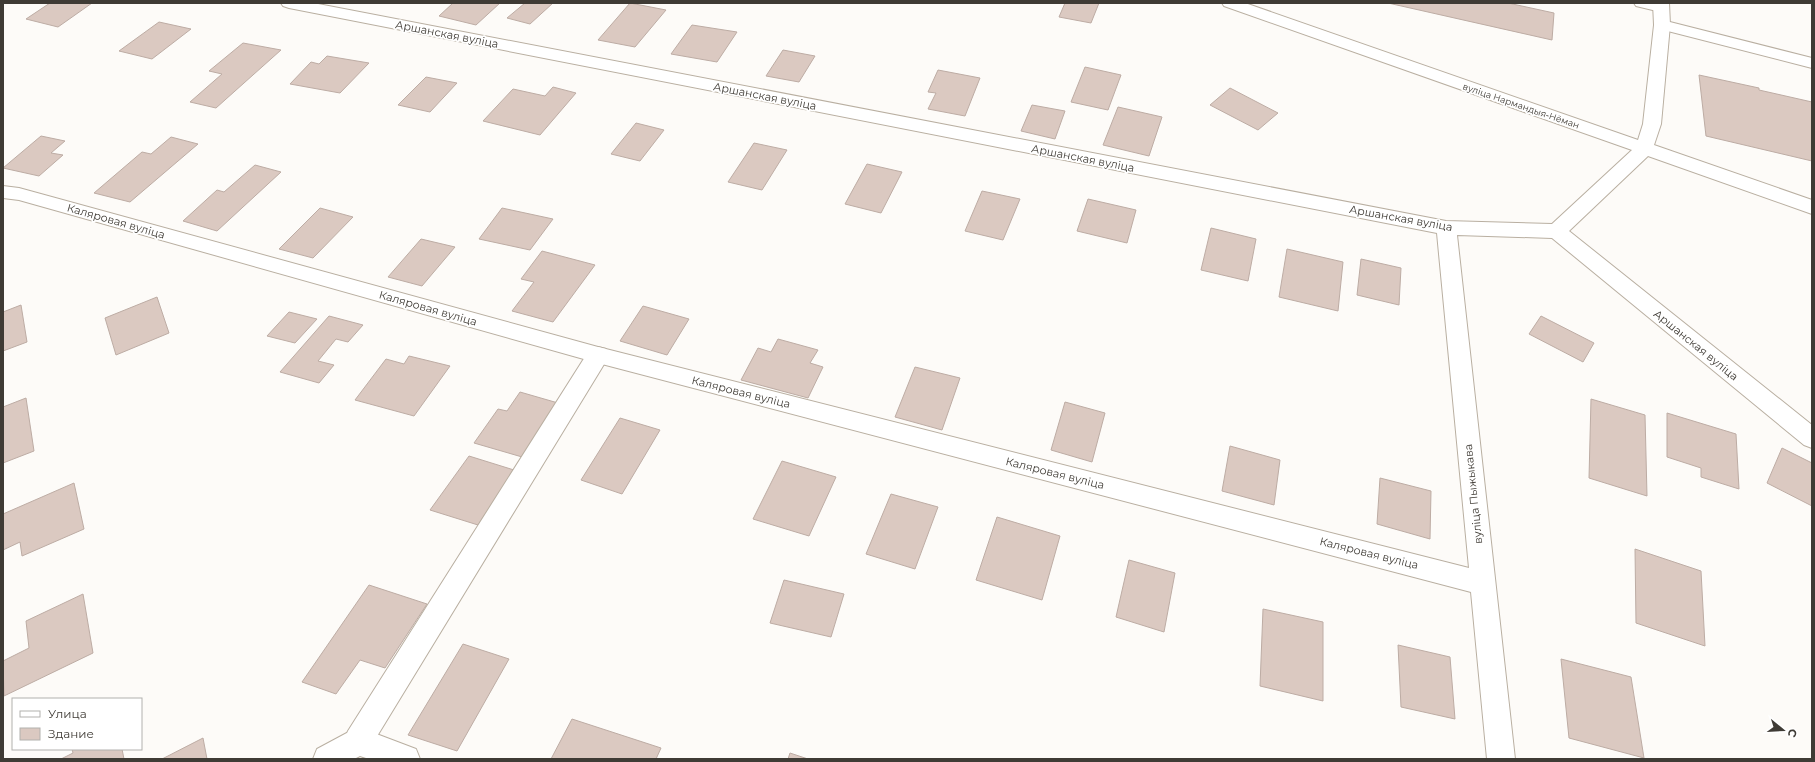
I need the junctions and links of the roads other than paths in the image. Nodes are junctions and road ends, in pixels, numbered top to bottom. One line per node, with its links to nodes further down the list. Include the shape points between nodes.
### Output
1 (289, 3): 10 (street, Аршанская вуліца)
2 (1230, 3): 7 (street, вуліца Нармандыя-Нёман)
3 (1642, 3): 4 (street)
4 (1661, 5): 5 (street)
5 (1662, 25): 6 (street); 7 (street, via 1652,124)
6 (1812, 63)
7 (1644, 149): 9 (street, вуліца Нармандыя-Нёман); 11 (street)
8 (3, 192): 12 (street, Каляровая вуліца, via 19,194)
9 (1812, 207)
10 (1446, 228): 11 (street, Аршанская вуліца); 14 (street, вуліца Пыжыкава)
11 (1556, 231): 13 (street, Аршанская вуліца)
12 (598, 355): 14 (street, Каляровая вуліца); 15 (street)
13 (1812, 438)
14 (1482, 583): 18 (street, вуліца Пыжыкава)
15 (358, 741): 16 (street); 17 (street)
16 (327, 759)
17 (406, 759)
18 (1501, 759)

